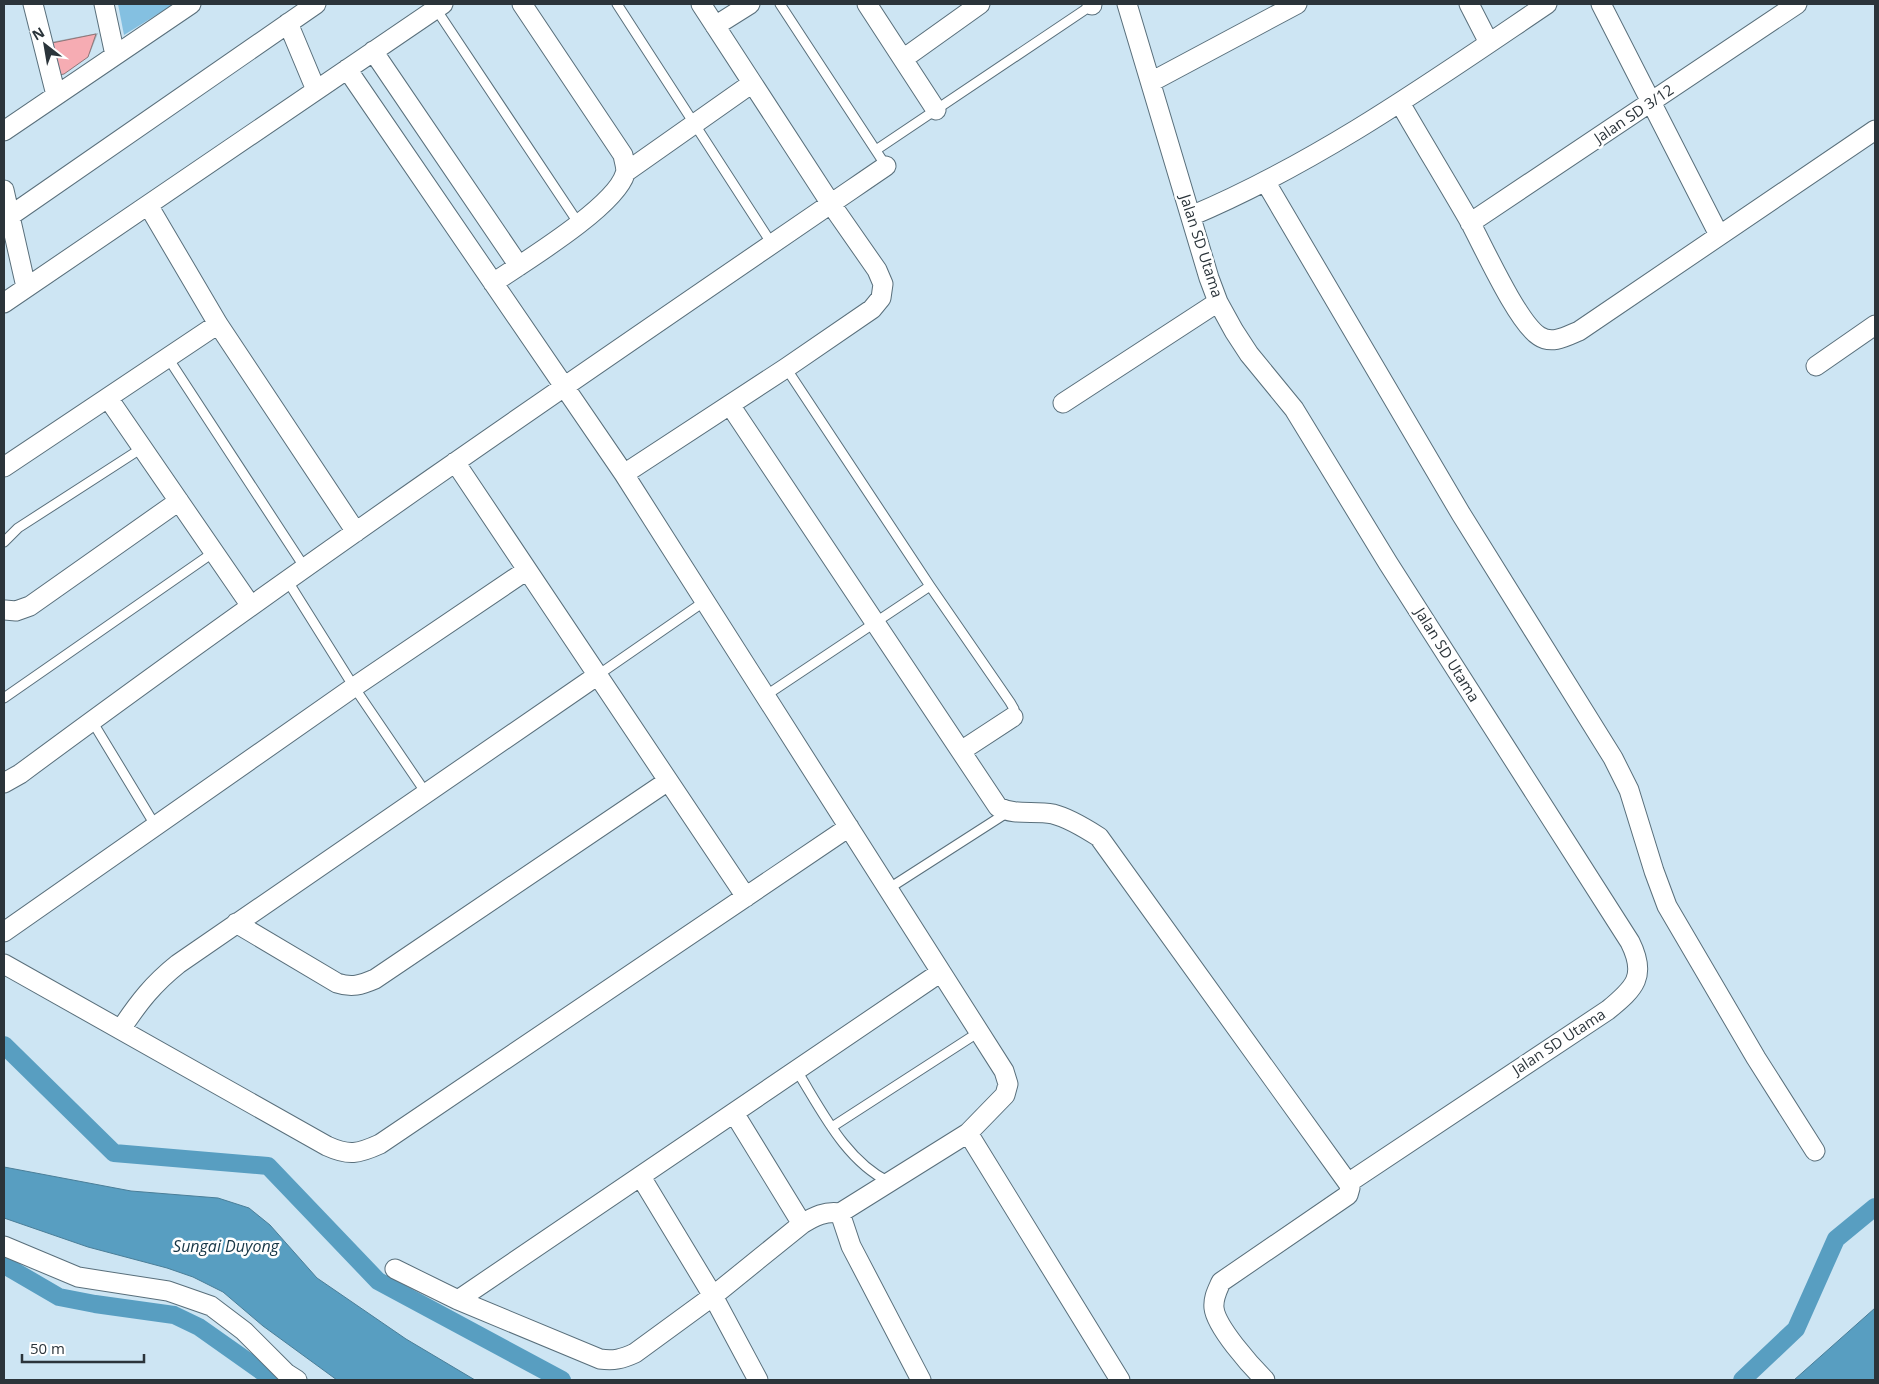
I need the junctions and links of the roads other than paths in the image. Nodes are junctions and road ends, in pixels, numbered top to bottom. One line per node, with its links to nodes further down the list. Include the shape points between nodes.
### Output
1 (33, 4): 30 (street)
2 (104, 4): 24 (street)
3 (191, 4): 24 (street)
4 (316, 4): 20 (street)
5 (522, 4): 39 (street, via 623,155)
6 (617, 4): 34 (lane)
7 (701, 4): 21 (street)
8 (750, 4): 21 (street)
9 (780, 4): 37 (lane)
10 (867, 4): 25 (street)
11 (980, 4): 25 (street)
12 (1092, 4): 33 (lane)
13 (1127, 4): 27 (street, Jalan SD Utama)
14 (1297, 4): 27 (street)
15 (1469, 4): 22 (street)
16 (1547, 4): 22 (street)
17 (1601, 4): 32 (street)
18 (1797, 4): 32 (street, Jalan SD 3/12)
19 (439, 6): 23 (street); 47 (lane)
20 (293, 15): 29 (street); 44 (street)
21 (715, 26): 28 (street)
22 (1489, 43): 31 (street)
23 (373, 51): 26 (street); 50 (street)
24 (115, 55): 30 (street)
25 (903, 59): 33 (street)
26 (347, 69): 29 (street); 51 (street)
27 (1151, 82): 45 (street, Jalan SD Utama)
28 (752, 84): 34 (street); 42 (street)
29 (316, 90): 43 (street)
30 (56, 95): 36 (street)
31 (1400, 103): 40 (street); 46 (street)
32 (1652, 103): 46 (street, Jalan SD 3/12); 48 (street)
33 (936, 110): 37 (lane)
34 (694, 123): 39 (street); 49 (lane)
35 (1875, 130): 48 (street)
36 (4, 131)
37 (876, 150): 38 (lane)
38 (886, 166): 42 (street)
39 (626, 172): 47 (street, via 607,200)
40 (1265, 181): 45 (street); 105 (street, via 1462,514 1613,758 1629,790 1667,906)
41 (4, 190): 44 (street)
42 (830, 204): 49 (street); 59 (street, via 878,270 883,284 881,298 872,309)
43 (148, 205): 52 (street); 55 (street)
44 (10, 216): 52 (street)
45 (1191, 216): 53 (street, Jalan SD Utama)
46 (1470, 223): 48 (street, via 1521,316 1540,337 1551,340 1579,331)
47 (579, 224): 50 (street)
48 (1719, 235)
49 (772, 244): 60 (street)
50 (519, 266): 51 (street)
51 (493, 283): 60 (street)
52 (26, 287): 54 (street)
53 (1218, 302): 62 (street); 107 (street, Jalan SD Utama, via 1249,354 1294,409 1637,957 1634,986 1608,1010)
54 (4, 303)
55 (218, 324): 57 (street); 69 (street)
56 (1875, 325): 58 (street)
57 (168, 358): 61 (street); 72 (lane)
58 (1816, 366)
59 (786, 368): 63 (street); 75 (lane)
60 (564, 386): 65 (street); 67 (street)
61 (108, 398): 64 (street); 66 (street)
62 (1063, 403)
63 (730, 405): 67 (street); 79 (street)
64 (142, 448): 68 (street); 70 (lane, via 18,528)
65 (455, 462): 69 (street); 73 (street)
66 (4, 466)
67 (624, 474): 76 (street)
68 (179, 501): 71 (street); 78 (street, via 30,606 16,611)
69 (356, 532): 72 (street)
70 (4, 542)
71 (214, 552): 77 (street); 83 (lane)
72 (305, 568): 74 (street)
73 (527, 570): 80 (street); 81 (street)
74 (287, 580): 77 (street); 81 (lane)
75 (930, 586): 79 (lane); 84 (lane, via 1010,702 1014,709)
76 (705, 601): 80 (lane); 82 (street)
77 (251, 606): 85 (street)
78 (4, 610)
79 (875, 622): 82 (lane); 86 (street)
80 (598, 675): 87 (street); 89 (street)
81 (354, 687): 89 (lane); 91 (street)
82 (765, 696): 92 (street)
83 (4, 698)
84 (1013, 718): 86 (street)
85 (92, 721): 88 (street); 91 (lane)
86 (961, 751): 90 (street, via 998,807)
87 (668, 781): 94 (street); 95 (street, via 361,986 348,987 338,983)
88 (4, 783)
89 (426, 793): 95 (street)
90 (1008, 812): 93 (lane); 107 (street, via 1053,814 1099,837)
91 (155, 825): 96 (street)
92 (849, 827): 93 (street); 94 (street)
93 (888, 888): 98 (street)
94 (746, 897): 99 (street, via 380,1144 352,1154 327,1146)
95 (236, 923): 99 (street, via 159,979)
96 (4, 932)
97 (4, 964): 99 (street)
98 (941, 972): 100 (street); 101 (street)
99 (121, 1029)
100 (979, 1032): 103 (lane); 104 (street, via 1004,1071 1008,1084 1005,1095)
101 (797, 1071): 102 (street); 103 (lane)
102 (734, 1113): 106 (street); 110 (street)
103 (832, 1127): 108 (lane, via 859,1162)
104 (968, 1133): 108 (street); 118 (street)
105 (1815, 1151)
106 (641, 1177): 113 (street); 114 (street)
107 (1348, 1182): 119 (street, via 1348,1195 1221,1282 1215,1294 1217,1321)
108 (890, 1183): 109 (street)
109 (840, 1213): 110 (street, via 814,1216); 117 (street, via 852,1246)
110 (802, 1224): 113 (street)
111 (4, 1246): 115 (street, via 78,1278 168,1291 211,1306 244,1331)
112 (395, 1269): 114 (street)
113 (713, 1296): 114 (street, via 635,1353 612,1361 600,1359); 116 (street)
114 (458, 1300)
115 (289, 1378)
116 (758, 1380)
117 (921, 1380)
118 (1120, 1380)
119 (1265, 1380)

